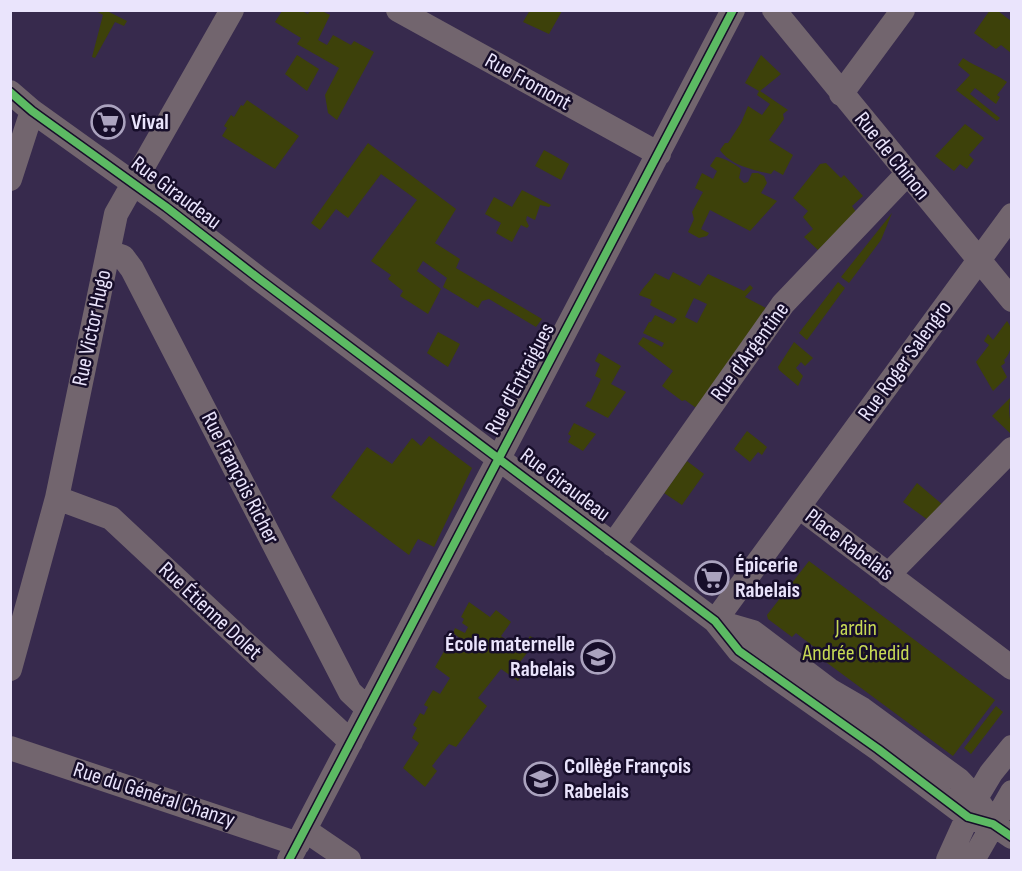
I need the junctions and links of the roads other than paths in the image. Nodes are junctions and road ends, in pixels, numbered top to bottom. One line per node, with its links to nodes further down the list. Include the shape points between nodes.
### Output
1 (232, 10): 12 (street, Rue Victor Hugo)
2 (398, 10): 9 (street, Rue Fromont)
3 (733, 10): 9 (street, Rue d'Entraigues)
4 (774, 10): 7 (street, Rue de Chinon)
5 (903, 10): 7 (street)
6 (10, 92): 8 (street, Rue Giraudeau)
7 (841, 94): 10 (street, Rue de Chinon)
8 (21, 109): 11 (street); 12 (street, Rue Giraudeau)
9 (659, 154): 18 (street, Rue d'Entraigues)
10 (907, 174): 15 (street, Rue de Chinon); 21 (street, Rue d'Argentine, via 783,304)
11 (10, 179)
12 (134, 183): 14 (street, Rue Victor Hugo, via 116,214); 18 (street, Rue Giraudeau)
13 (1011, 215): 15 (street, Rue Roger Salengro)
14 (108, 252): 19 (street, Rue Victor Hugo); 26 (street, Rue François Richer, via 123,257 132,269 350,692)
15 (979, 261): 16 (street, Rue de Chinon); 20 (street, Rue Roger Salengro)
16 (1011, 300)
17 (1011, 449): 22 (street)
18 (499, 458): 21 (street, Rue Giraudeau); 26 (street, Rue d'Entraigues)
19 (57, 498): 25 (street, Rue Victor Hugo); 27 (street, Rue Étienne Dolet, via 111,518)
20 (799, 507): 22 (street, Place Rabelais); 23 (street, Place Rabelais)
21 (613, 545): 23 (street, Rue Giraudeau)
22 (888, 575): 24 (street, Place Rabelais)
23 (715, 621): 31 (street, Rue Giraudeau, via 739,651 878,749)
24 (1011, 668)
25 (10, 669)
26 (368, 709): 27 (street, Rue d'Entraigues)
27 (351, 742): 33 (street, Rue d'Entraigues)
28 (1011, 747): 31 (street)
29 (10, 748): 33 (street, Rue du Général Chanzy)
30 (1011, 792): 32 (street)
31 (972, 807): 32 (street, Rue Giraudeau); 35 (street)
32 (1002, 830): 36 (street)
33 (297, 845): 34 (street, Rue du Général Chanzy)
34 (349, 861)
35 (948, 861)
36 (973, 861)

